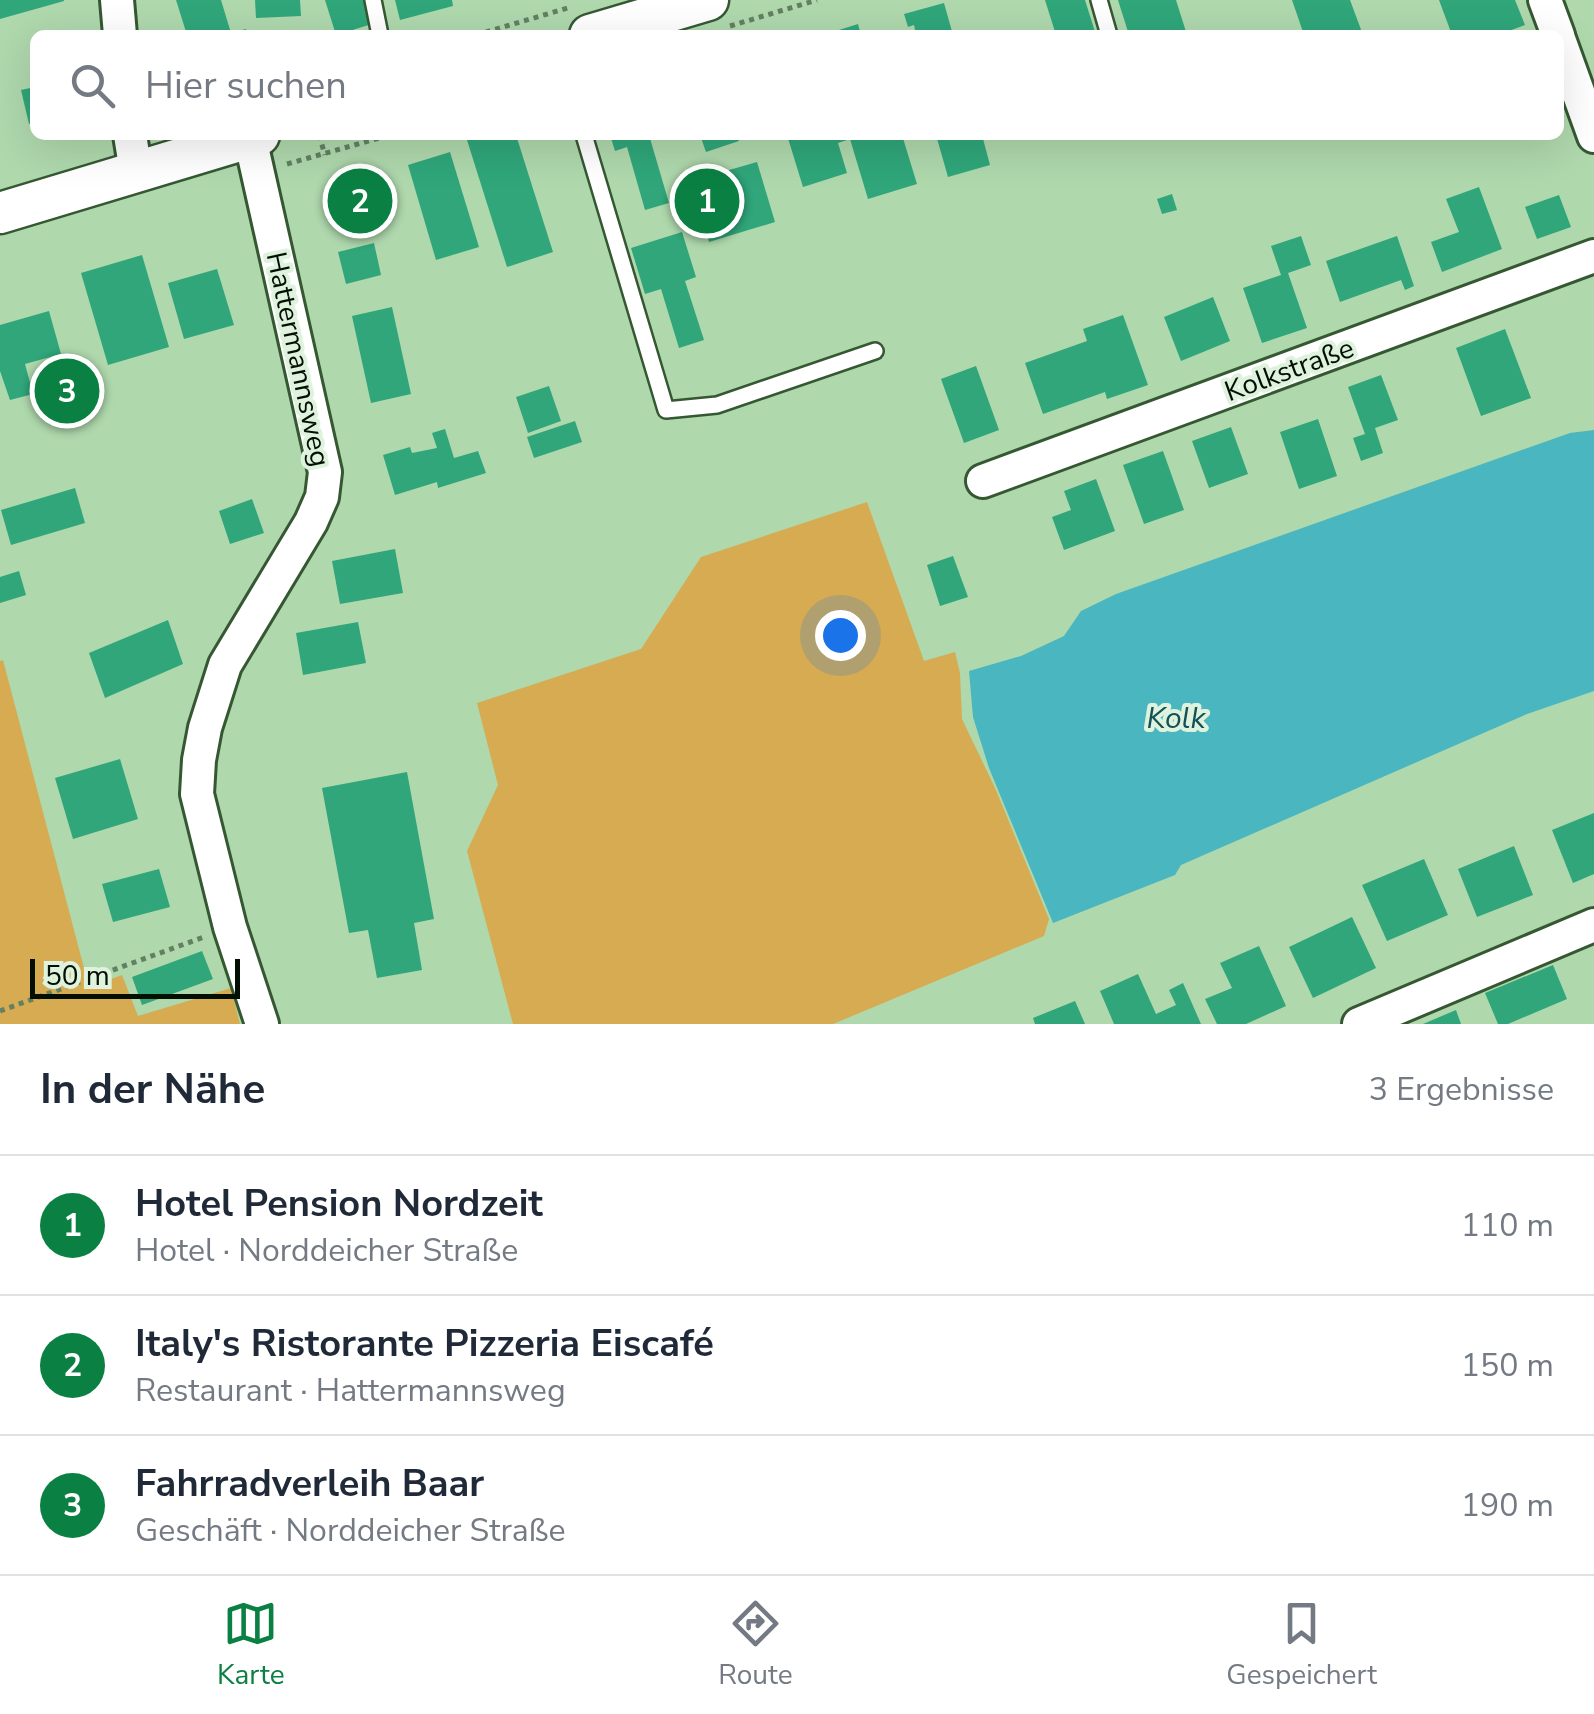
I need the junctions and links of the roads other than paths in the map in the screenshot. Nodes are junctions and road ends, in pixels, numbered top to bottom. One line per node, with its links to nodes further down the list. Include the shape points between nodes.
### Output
1 (117, 0): 7 (street)
2 (373, 0): 8 (lane)
3 (1099, 0): 9 (lane)
4 (1545, 0): 10 (street)
5 (711, 15): 6 (street)
6 (583, 20)
7 (120, 30)
8 (379, 30)
9 (1108, 30)
10 (1556, 30)
11 (1564, 54): 12 (street)
12 (1594, 136)
13 (585, 140): 18 (lane, via 666,410 717,405)
14 (255, 148): 15 (street); 21 (street, Hattermannsweg, via 325,472 311,522 226,665 205,728 197,794)
15 (133, 153): 16 (street)
16 (0, 213)
17 (1594, 256): 19 (street, Kolkstraße)
18 (875, 351)
19 (983, 481)
20 (1594, 924): 22 (street)
21 (262, 1024)
22 (1359, 1024)

